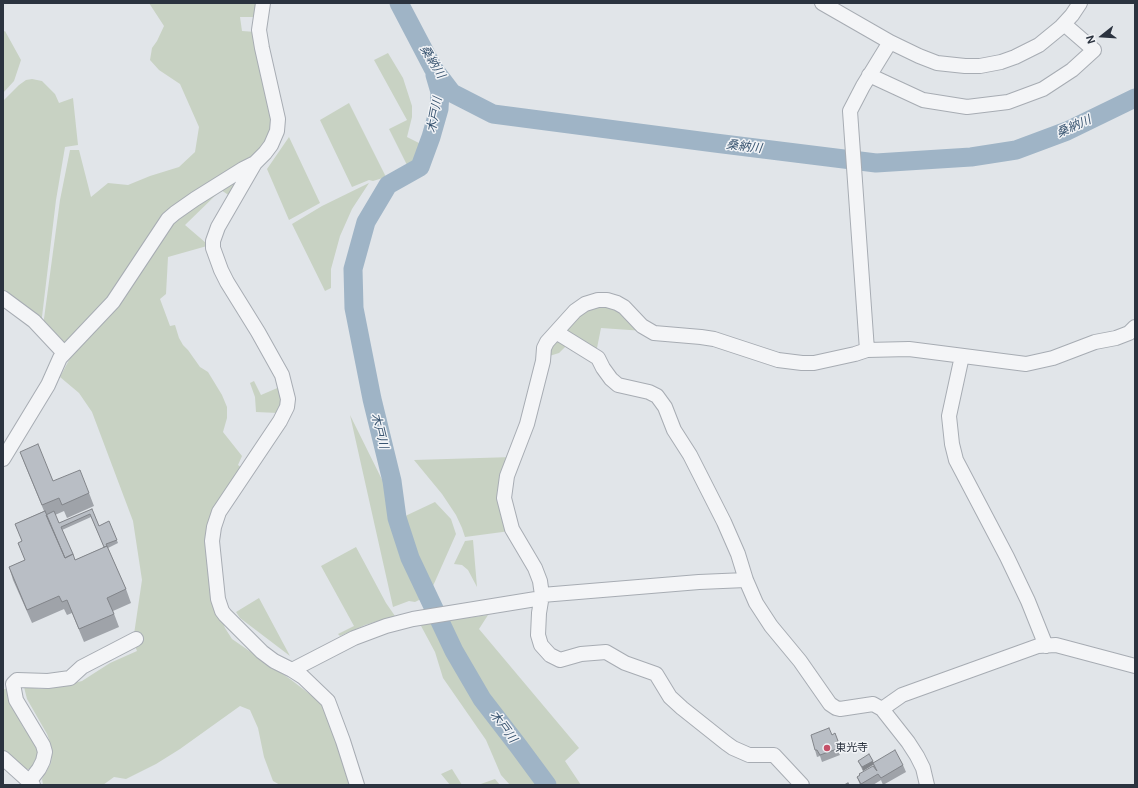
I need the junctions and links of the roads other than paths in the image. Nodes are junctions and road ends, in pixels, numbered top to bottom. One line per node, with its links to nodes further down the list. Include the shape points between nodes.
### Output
1 (263, 3): 7 (street, via 259,30 278,119 277,131 271,145)
2 (822, 3): 5 (street)
3 (1080, 3): 4 (street)
4 (1064, 24): 5 (street, via 1045,41 1027,51 1001,62 980,66 937,63); 6 (street, via 1094,50 1072,70 1044,89 1008,102 967,107 923,100)
5 (890, 42): 6 (street)
6 (869, 75): 11 (street, via 850,111)
7 (255, 163): 12 (street, via 168,219 113,302); 20 (street, via 218,227 212,248 227,282 282,375 288,399 284,414 275,429 219,512 212,541 218,599 222,611 262,652)
8 (3, 298): 12 (street, via 34,322)
9 (1135, 328): 13 (street, via 1116,338 1026,364)
10 (556, 332): 11 (street, via 569,316 585,304 607,300 624,307 642,326 654,332 701,336 792,363 814,363); 15 (street, via 598,358 611,379 618,385 649,392 657,396 665,406 674,430 690,455 727,528); 16 (street, via 544,348 527,424 507,476 504,493 504,503 512,529 535,568)
11 (867, 350): 13 (street, via 909,350)
12 (64, 353): 14 (street, via 48,385)
13 (962, 356): 18 (street, via 950,416 951,439 956,460 1022,589)
14 (3, 459)
15 (746, 580): 16 (street); 21 (street, via 770,626 800,661 830,704 840,709 873,704)
16 (542, 597): 20 (street, via 386,626 354,638); 25 (street, via 538,635 541,645 550,655 560,660 581,654 606,652 625,663 656,674 670,697 726,743 749,755 774,754)
17 (136, 639): 23 (street, via 82,667 70,678 48,682 17,680 13,684 16,700 45,752)
18 (1046, 646): 19 (street, via 1056,645); 21 (street, via 1038,646 902,695)
19 (1135, 666)
20 (292, 670): 24 (street, via 328,701)
21 (882, 709): 26 (street, via 917,756 923,768)
22 (3, 758): 23 (street)
23 (31, 783)
24 (357, 785)
25 (802, 785)
26 (926, 785)

